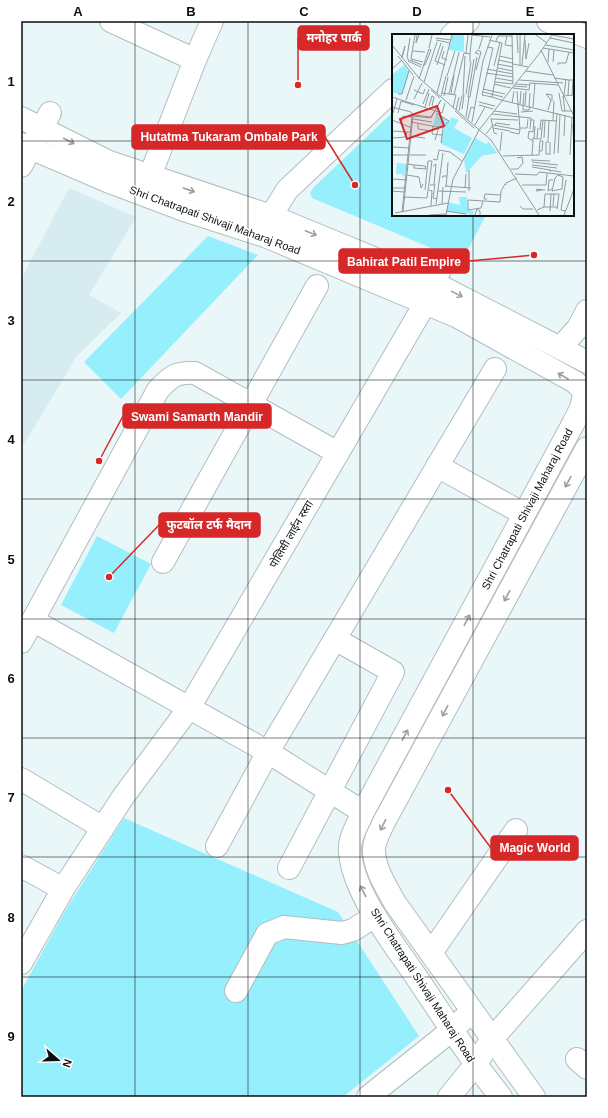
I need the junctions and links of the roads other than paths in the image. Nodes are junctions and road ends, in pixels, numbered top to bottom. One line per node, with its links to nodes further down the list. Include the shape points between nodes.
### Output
1 (110, 21): 7 (street)
2 (212, 21): 7 (street)
3 (468, 21): 5 (street)
4 (548, 21): 6 (street)
5 (453, 34)
6 (587, 37)
7 (195, 60): 12 (street)
8 (392, 91): 13 (street, via 287,190)
9 (21, 118): 10 (street, Shri Chatrapati Shivaji Maharaj Road)
10 (46, 121): 11 (street); 12 (street, Shri Chatrapati Shivaji Maharaj Road, one-way to 12, via 109,162)
11 (24, 153): 13 (street, Shri Chatrapati Shivaji Maharaj Road, via 176,207)
12 (150, 176): 13 (street, Shri Chatrapati Shivaji Maharaj Road, one-way to 13)
13 (268, 226): 16 (street, Shri Chatrapati Shivaji Maharaj Road)
14 (443, 262): 16 (street, पोलिसी लाईन रस्ता)
15 (317, 286): 22 (street)
16 (430, 293): 18 (street, Shri Chatrapati Shivaji Maharaj Road, one-way to 18); 21 (street, Shri Chatrapati Shivaji Maharaj Road, one-way to 16, via 575,382 456,316); 24 (street, पोलिसी लाईन रस्ता)
17 (587, 311): 18 (street, via 578,328)
18 (561, 347): 19 (street, Shri Chatrapati Shivaji Maharaj Road)
19 (587, 362)
20 (494, 369): 25 (street)
21 (586, 394): 26 (street, Shri Chatrapati Shivaji Maharaj Road)
22 (251, 403): 24 (street); 27 (street); 28 (street, via 195,373 180,373 169,378 158,390)
23 (587, 448): 34 (street, Shri Chatrapati Shivaji Maharaj Road, one-way to 34)
24 (338, 453): 31 (street, पोलिसी लाईन रस्ता)
25 (437, 466): 26 (street); 29 (street)
26 (524, 514): 33 (street, Shri Chatrapati Shivaji Maharaj Road, one-way to 26)
27 (163, 562)
28 (34, 621): 30 (street); 31 (street)
29 (335, 640): 32 (street); 36 (street, via 393,672)
30 (21, 642)
31 (189, 708): 32 (street); 38 (street, पोलिसी लाईन रस्ता)
32 (268, 752): 36 (street); 40 (street)
33 (391, 760): 34 (street); 37 (street, Shri Chatrapati Shivaji Maharaj Road)
34 (411, 772): 46 (street, Shri Chatrapati Shivaji Maharaj Road, one-way to 46, via 384,822 373,851 378,868 395,903)
35 (21, 779): 38 (street)
36 (331, 791): 37 (street); 42 (street)
37 (363, 812): 44 (street, Shri Chatrapati Shivaji Maharaj Road, one-way to 37, via 355,877 349,851)
38 (103, 828): 43 (street, पोलिसी लाईन रस्ता)
39 (516, 830): 46 (street)
40 (217, 846)
41 (21, 866): 43 (street)
42 (289, 868)
43 (63, 889): 47 (street, पोलिसी लाईन रस्ता)
44 (375, 916): 48 (street, via 353,930 342,933 284,926 267,934); 50 (street, Shri Chatrapati Shivaji Maharaj Road)
45 (587, 931): 51 (street)
46 (430, 953): 49 (street, Shri Chatrapati Shivaji Maharaj Road)
47 (21, 963)
48 (236, 991)
49 (472, 1011): 50 (street); 51 (street, Shri Chatrapati Shivaji Maharaj Road)
50 (452, 1030): 52 (street, Shri Chatrapati Shivaji Maharaj Road); 53 (street)
51 (492, 1040): 52 (street); 56 (street, Shri Chatrapati Shivaji Maharaj Road)
52 (475, 1065): 54 (street); 55 (street, Shri Chatrapati Shivaji Maharaj Road)
53 (368, 1097)
54 (449, 1097)
55 (502, 1097)
56 (534, 1097)

